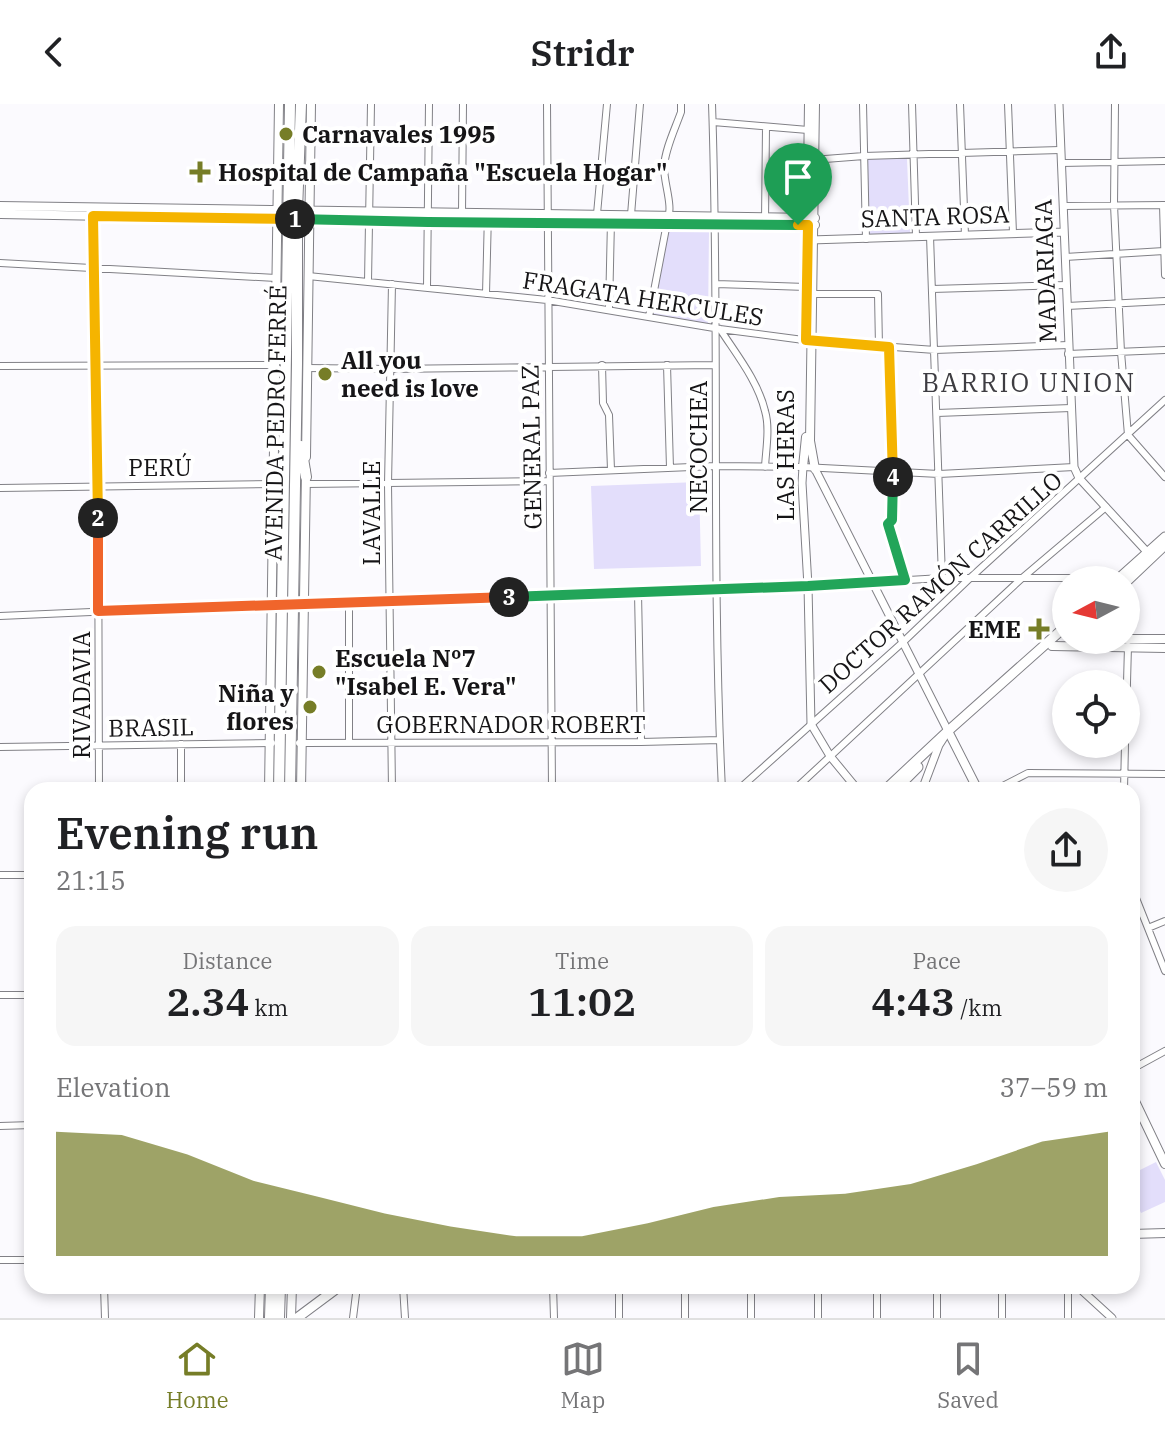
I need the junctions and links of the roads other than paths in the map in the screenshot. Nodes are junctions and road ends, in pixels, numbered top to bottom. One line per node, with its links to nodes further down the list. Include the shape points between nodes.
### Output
1 (279, 104): 40 (main road, AVENIDA PEDRO FERRÉ)
2 (290, 104): 40 (highway, AVENIDA PEDRO FERRÉ)
3 (301, 104): 40 (highway, AVENIDA PEDRO FERRÉ)
4 (311, 104): 40 (main road, AVENIDA PEDRO FERRÉ)
5 (371, 104): 43 (street)
6 (429, 104): 44 (street)
7 (463, 104): 37 (street)
8 (547, 104): 46 (street, GENERAL PAZ)
9 (607, 104): 39 (street)
10 (640, 104): 41 (street)
11 (681, 104): 48 (street, via 665,160)
12 (712, 104): 21 (street, NECOCHEA)
13 (809, 104): 23 (main road, LAS HERAS)
14 (815, 104): 29 (main road, LAS HERAS)
15 (863, 104): 28 (street)
16 (912, 104): 27 (street)
17 (960, 104): 26 (street)
18 (1008, 104): 25 (street)
19 (1059, 104): 24 (street, MADARIAGA)
20 (1115, 104): 31 (street)
21 (713, 122): 22 (street); 49 (street, NECOCHEA)
22 (766, 127): 23 (street); 50 (street)
23 (808, 130): 29 (main road, LAS HERAS)
24 (1060, 150): 25 (street); 32 (street, MADARIAGA)
25 (1010, 151): 26 (street); 53 (street)
26 (962, 153): 27 (street); 54 (street)
27 (914, 155): 28 (street); 55 (street)
28 (864, 156): 29 (street); 57 (street)
29 (812, 160): 51 (main road, LAS HERAS)
30 (1165, 161): 31 (street)
31 (1114, 162): 32 (street); 33 (street)
32 (1061, 163): 36 (street, MADARIAGA)
33 (1114, 205): 34 (street); 36 (street); 60 (street)
34 (1164, 205): 59 (street)
35 (0, 206): 40 (main road)
36 (1063, 206): 52 (street, MADARIAGA)
37 (462, 213): 44 (main road); 45 (main road)
38 (0, 214): 42 (main road)
39 (597, 214): 46 (main road); 47 (main road)
40 (293, 215): 42 (main road); 43 (main road); 66 (main road, AVENIDA PEDRO FERRÉ); 67 (main road, AVENIDA PEDRO FERRÉ); 91 (highway, AVENIDA PEDRO FERRÉ)
41 (631, 215): 47 (main road); 48 (main road)
42 (93, 216): 64 (street, RIVADAVIA)
43 (369, 217): 44 (main road); 68 (street)
44 (428, 218): 45 (main road); 72 (street)
45 (487, 218): 46 (main road); 75 (street)
46 (546, 218): 47 (main road); 76 (street, GENERAL PAZ)
47 (611, 219): 48 (main road); 80 (street)
48 (668, 219): 49 (main road); 81 (street)
49 (716, 220): 50 (main road); 70 (street, NECOCHEA)
50 (765, 221): 51 (main road)
51 (811, 221): 58 (main road, LAS HERAS)
52 (1064, 232): 53 (street, SANTA ROSA); 61 (street, MADARIAGA)
53 (1013, 233): 54 (street, SANTA ROSA)
54 (965, 235): 56 (street, SANTA ROSA)
55 (916, 236): 56 (street, SANTA ROSA); 57 (street, SANTA ROSA)
56 (930, 236): 73 (street)
57 (866, 239): 58 (street, SANTA ROSA)
58 (811, 240): 74 (main road, LAS HERAS)
59 (1164, 251): 60 (street); 62 (street)
60 (1116, 254): 61 (street); 78 (street)
61 (1065, 257): 71 (street, MADARIAGA)
62 (1165, 259): 65 (street)
63 (0, 263): 64 (street)
64 (94, 268): 67 (street); 96 (street, RIVADAVIA)
65 (1165, 275)
66 (308, 276): 68 (street, FRAGATA HERCULES); 91 (main road, AVENIDA PEDRO FERRÉ)
67 (276, 278): 90 (main road, AVENIDA PEDRO FERRÉ)
68 (368, 282): 69 (street, FRAGATA HERCULES)
69 (392, 284): 72 (street, FRAGATA HERCULES); 98 (street, LAVALLE)
70 (716, 284): 74 (street); 82 (street, NECOCHEA)
71 (1066, 285): 73 (street); 79 (street, MADARIAGA)
72 (427, 288): 75 (street, FRAGATA HERCULES)
73 (932, 289): 86 (street)
74 (809, 291): 83 (main road, LAS HERAS); 84 (street, via 878,294)
75 (486, 294): 76 (street, FRAGATA HERCULES)
76 (547, 300): 80 (street, FRAGATA HERCULES); 97 (street, GENERAL PAZ)
77 (1165, 301): 78 (street)
78 (1118, 303): 79 (street); 89 (street)
79 (1067, 306): 87 (street, MADARIAGA)
80 (609, 310): 81 (street, FRAGATA HERCULES)
81 (649, 317): 82 (street, FRAGATA HERCULES)
82 (718, 328): 83 (street, FRAGATA HERCULES); 94 (street, NECOCHEA); 104 (street, via 756,386 765,410)
83 (809, 341): 84 (street, FRAGATA HERCULES); 105 (main road, LAS HERAS); 108 (main road, LAS HERAS)
84 (879, 347): 85 (street, FRAGATA HERCULES)
85 (889, 347): 86 (street, FRAGATA HERCULES); 110 (street)
86 (935, 350): 87 (street, FRAGATA HERCULES); 101 (street)
87 (1068, 350): 89 (street, FRAGATA HERCULES); 100 (street, MADARIAGA)
88 (1165, 350): 89 (street, FRAGATA HERCULES)
89 (1121, 352): 102 (street)
90 (274, 365): 96 (street); 116 (main road, AVENIDA PEDRO FERRÉ)
91 (297, 365): 98 (street); 115 (highway); 120 (highway, via 279,428); 139 (highway, AVENIDA PEDRO FERRÉ)
92 (602, 365): 93 (street); 97 (street); 109 (street)
93 (667, 365): 94 (street); 107 (street)
94 (715, 365): 103 (street, NECOCHEA)
95 (0, 366): 96 (street)
96 (95, 366): 118 (street, RIVADAVIA)
97 (548, 366): 98 (street); 112 (street, GENERAL PAZ)
98 (389, 369): 117 (street, LAVALLE)
99 (1165, 400): 102 (street, DOCTOR RAMÓN CARRILLO)
100 (1071, 408): 101 (street); 106 (street, MADARIAGA)
101 (937, 413): 111 (street)
102 (1128, 435): 113 (street); 114 (street, DOCTOR RAMÓN CARRILLO)
103 (715, 466): 104 (street); 107 (street); 134 (street, NECOCHEA)
104 (765, 467): 105 (street)
105 (803, 467): 108 (street); 133 (street, LAS HERAS)
106 (1074, 467): 111 (street); 114 (street, MADARIAGA)
107 (670, 468): 109 (street)
108 (815, 469): 110 (street); 132 (street)
109 (611, 470): 112 (street)
110 (893, 471): 111 (street); 131 (street, via 888,524)
111 (939, 474): 127 (street)
112 (549, 477): 117 (street); 136 (street, GENERAL PAZ)
113 (1165, 477)
114 (1079, 478): 121 (street, MADARIAGA); 128 (street, DOCTOR RAMÓN CARRILLO)
115 (306, 481): 117 (street); 139 (main road, AVENIDA PEDRO FERRÉ)
116 (273, 484): 118 (street, PERÚ); 120 (main road, AVENIDA PEDRO FERRÉ)
117 (388, 484): 137 (street, LAVALLE)
118 (98, 486): 119 (street, PERÚ); 140 (street, RIVADAVIA)
119 (0, 488)
120 (273, 503): 139 (main road, AVENIDA PEDRO FERRÉ)
121 (1106, 507): 124 (street, MADARIAGA); 129 (street)
122 (1165, 537): 124 (main road)
123 (1165, 545): 126 (main road)
124 (1148, 553): 125 (main road)
125 (1135, 566)
126 (1139, 566)
127 (942, 578): 128 (street); 131 (street)
128 (969, 579): 129 (street); 144 (street, DOCTOR RAMÓN CARRILLO)
129 (1021, 579): 130 (street); 148 (street)
130 (1052, 579)
131 (905, 580): 132 (street)
132 (873, 583): 133 (street); 144 (street)
133 (808, 586): 134 (street); 149 (street, LAS HERAS)
134 (716, 589): 135 (street); 151 (street, NECOCHEA)
135 (638, 593): 136 (street); 152 (street)
136 (551, 595): 137 (street); 156 (street, GENERAL PAZ)
137 (389, 600): 138 (street); 155 (street, LAVALLE)
138 (349, 602): 139 (street); 154 (street)
139 (288, 604): 140 (street); 153 (highway, AVENIDA PEDRO FERRÉ); 153 (main road, AVENIDA PEDRO FERRÉ)
140 (98, 611): 141 (street); 158 (street, RIVADAVIA)
141 (0, 616)
142 (1165, 639): 143 (main road)
143 (1140, 641)
144 (902, 643): 148 (street); 149 (street, DOCTOR RAMÓN CARRILLO)
145 (1140, 644): 147 (main road)
146 (1052, 646): 150 (main road)
147 (1165, 648)
148 (919, 674): 150 (street); 161 (street)
149 (811, 724): 161 (street, LAS HERAS); 174 (street, DOCTOR RAMÓN CARRILLO)
150 (949, 733): 160 (main road); 177 (main road); 180 (main road)
151 (720, 740): 152 (street, GOBERNADOR ROBERT); 173 (street, NECOCHEA)
152 (641, 742): 156 (street, GOBERNADOR ROBERT)
153 (286, 743): 154 (street, GOBERNADOR ROBERT); 157 (street, BRASIL); 167 (main road, AVENIDA PEDRO FERRÉ); 168 (highway, AVENIDA PEDRO FERRÉ); 169 (highway, AVENIDA PEDRO FERRÉ); 170 (main road, AVENIDA PEDRO FERRÉ)
154 (349, 743): 155 (street, GOBERNADOR ROBERT)
155 (391, 743): 156 (street, GOBERNADOR ROBERT); 171 (street, LAVALLE)
156 (552, 743): 172 (street, GENERAL PAZ)
157 (181, 744): 158 (street, BRASIL); 166 (street)
158 (99, 745): 159 (street, BRASIL); 165 (street, RIVADAVIA)
159 (0, 747)
160 (938, 748): 178 (main road); 179 (street)
161 (830, 756): 175 (street); 176 (street, LAS HERAS)
162 (1125, 758): 163 (street)
163 (1125, 774): 164 (street); 181 (street, via 1028,773); 182 (street)
164 (1165, 774)
165 (99, 782)
166 (181, 782)
167 (272, 782)
168 (280, 782)
169 (289, 782)
170 (298, 782)
171 (392, 782)
172 (552, 782)
173 (722, 782)
174 (747, 782)
175 (802, 782)
176 (851, 782)
177 (894, 782)
178 (903, 782)
179 (925, 782)
180 (974, 782)
181 (1011, 782)
182 (1124, 782)
183 (0, 875): 184 (street)
184 (24, 875)
185 (1140, 908): 187 (street)
186 (1165, 921): 187 (street)
187 (1148, 928): 188 (street)
188 (1165, 971)
189 (0, 995): 190 (street)
190 (24, 995)
191 (1165, 1051): 192 (street)
192 (1140, 1065)
193 (1140, 1112): 196 (main road)
194 (24, 1125): 195 (street)
195 (0, 1126)
196 (1165, 1164)
197 (1165, 1233): 198 (main road)
198 (1140, 1234)
199 (0, 1260): 200 (street)
200 (24, 1260)
201 (104, 1294): 219 (street)
202 (260, 1294): 220 (main road)
203 (271, 1294): 221 (highway)
204 (280, 1294): 222 (highway)
205 (292, 1294): 223 (main road)
206 (328, 1294): 223 (main road)
207 (356, 1294): 224 (street)
208 (404, 1294): 225 (street)
209 (553, 1294): 226 (street)
210 (619, 1294): 227 (street)
211 (685, 1294): 228 (street)
212 (751, 1294): 229 (street)
213 (818, 1294): 230 (street)
214 (877, 1294): 231 (street)
215 (937, 1294): 232 (street)
216 (1002, 1294): 233 (street)
217 (1068, 1294): 234 (street)
218 (1086, 1294): 235 (street)
219 (105, 1318)
220 (259, 1318)
221 (270, 1318)
222 (279, 1318)
223 (294, 1318)
224 (353, 1318)
225 (405, 1318)
226 (554, 1318)
227 (619, 1318)
228 (685, 1318)
229 (751, 1318)
230 (818, 1318)
231 (877, 1318)
232 (937, 1318)
233 (1002, 1318)
234 (1068, 1318)
235 (1112, 1318)

